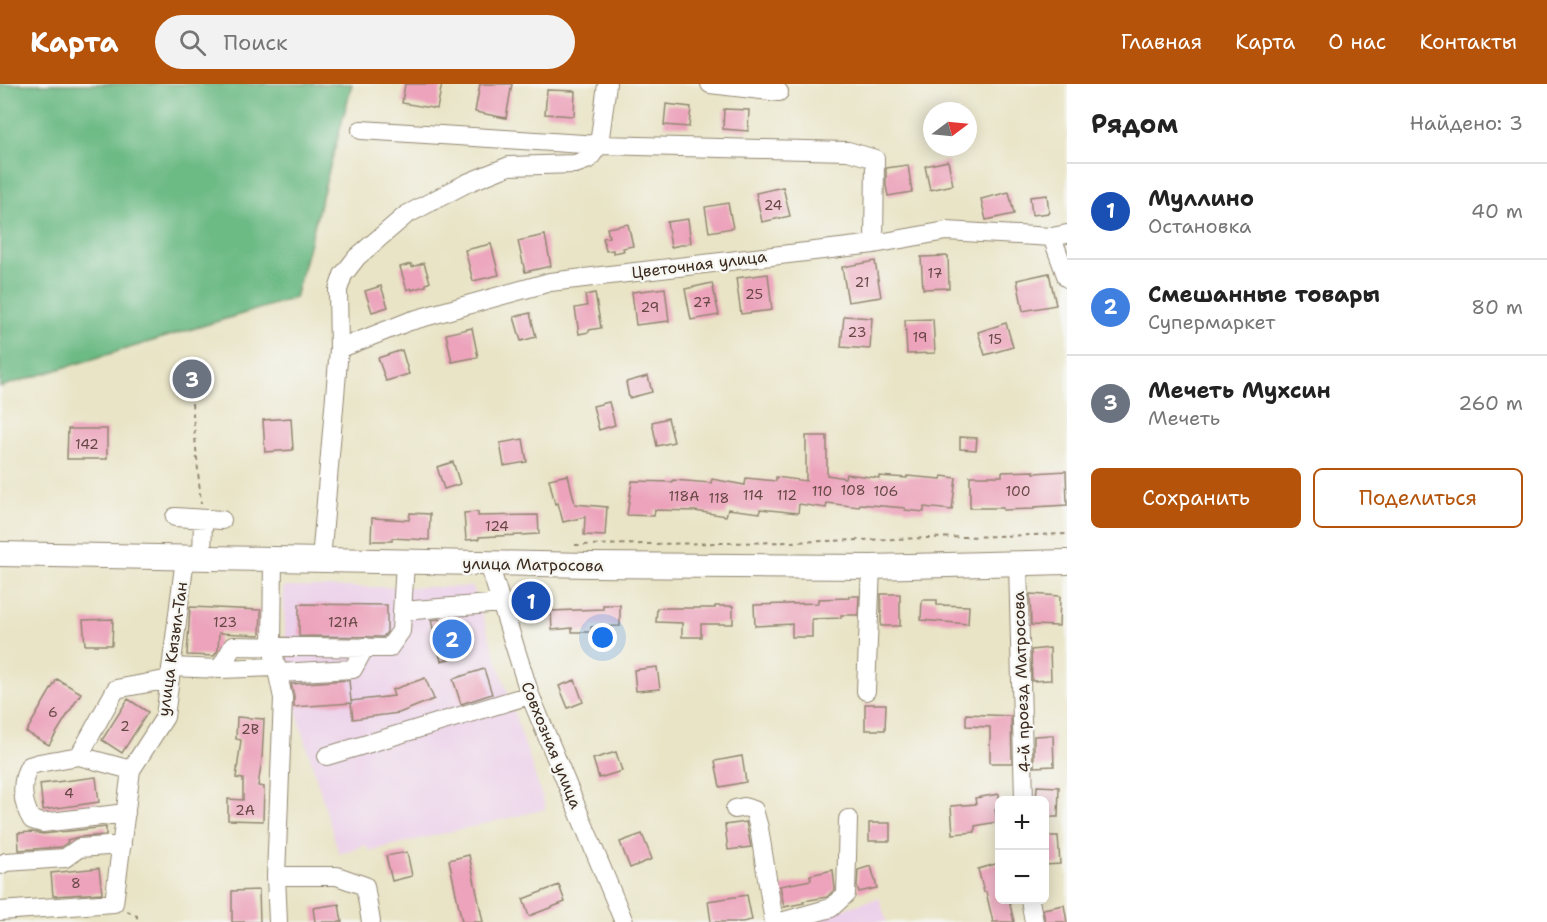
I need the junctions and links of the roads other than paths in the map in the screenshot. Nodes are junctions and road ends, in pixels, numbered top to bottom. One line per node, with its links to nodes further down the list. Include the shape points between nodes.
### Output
1 (607, 84): 5 (street)
2 (710, 84): 3 (street)
3 (779, 92)
4 (361, 130): 5 (street)
5 (599, 145): 7 (street, via 848,151 875,159); 9 (street, via 589,159 575,164 509,166 466,183 406,215 357,257 343,275 338,290)
6 (1060, 236): 7 (street, Цветочная улица, via 946,231); 8 (street)
7 (874, 244): 9 (street, Цветочная улица, via 550,282 410,321)
8 (1067, 278)
9 (339, 349): 16 (street)
10 (175, 517): 11 (street)
11 (202, 519): 12 (street); 14 (street, улица Кызыл-Тан)
12 (222, 520)
13 (0, 554): 14 (main road, улица Матросова)
14 (194, 558): 15 (main road, улица Матросова); 28 (street, улица Кызыл-Тан)
15 (273, 560): 16 (main road, улица Матросова); 24 (street)
16 (321, 560): 17 (main road, улица Матросова)
17 (405, 562): 20 (main road, улица Матросова); 23 (street)
18 (1067, 562): 19 (main road, улица Матросова)
19 (1018, 563): 21 (main road, улица Матросова); 34 (street, 4-й проезд Матросова)
20 (489, 564): 21 (main road, улица Матросова); 22 (street, Совхозная улица)
21 (871, 567): 29 (street)
22 (501, 603): 23 (street); 30 (street, Совхозная улица)
23 (402, 611): 25 (street, via 401,631 389,648)
24 (272, 647): 25 (street); 26 (street, via 233,646); 27 (street)
25 (365, 647): 27 (street, via 352,669)
26 (220, 669): 27 (street); 28 (street)
27 (277, 670): 40 (street, via 283,698)
28 (171, 673): 31 (street, via 116,689); 33 (street, улица Кызыл-Тан, via 165,717)
29 (866, 691)
30 (530, 694): 32 (street); 43 (street, Совхозная улица)
31 (79, 756): 33 (street); 36 (street, via 29,766 23,785 32,820 42,823)
32 (327, 756)
33 (131, 770): 36 (street, улица Кызыл-Тан)
34 (1024, 796)
35 (735, 809): 46 (street, via 754,810)
36 (126, 813): 38 (street, улица Кызыл-Тан)
37 (848, 819): 47 (street, via 846,894 831,908)
38 (122, 845): 39 (street, via 79,848 66,858); 42 (street, улица Кызыл-Тан, via 114,903)
39 (0, 865)
40 (276, 876): 44 (street); 45 (street, via 338,876 364,885)
41 (1031, 904): 48 (street)
42 (0, 911)
43 (621, 921)
44 (278, 922)
45 (372, 922)
46 (774, 922)
47 (781, 922)
48 (1034, 922)

